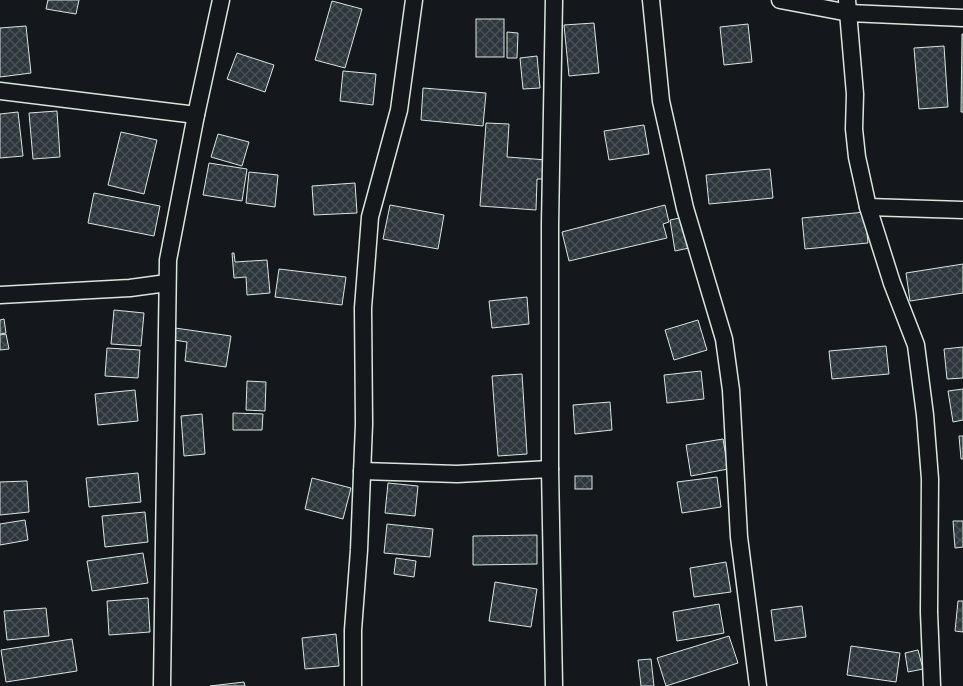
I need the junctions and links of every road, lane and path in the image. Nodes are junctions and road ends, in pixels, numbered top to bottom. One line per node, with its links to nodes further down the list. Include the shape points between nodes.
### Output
1 (221, 0): 9 (street)
2 (414, 0): 15 (street, via 399,110 370,217 363,308)
3 (554, 0): 14 (street)
4 (651, 0): 19 (street, via 661,101 685,208 724,339 739,537)
5 (780, 0): 6 (street)
6 (848, 7): 7 (street); 10 (street, via 855,94 854,129)
7 (963, 18)
8 (0, 91): 9 (street)
9 (196, 115): 12 (street, via 173,227)
10 (868, 207): 11 (street); 20 (street, via 916,345 930,479)
11 (963, 210)
12 (167, 283): 13 (street); 16 (street)
13 (0, 295)
14 (550, 469): 15 (street, via 457,474); 18 (street)
15 (362, 472): 17 (street)
16 (162, 686)
17 (353, 686)
18 (554, 686)
19 (758, 686)
20 (932, 686)

